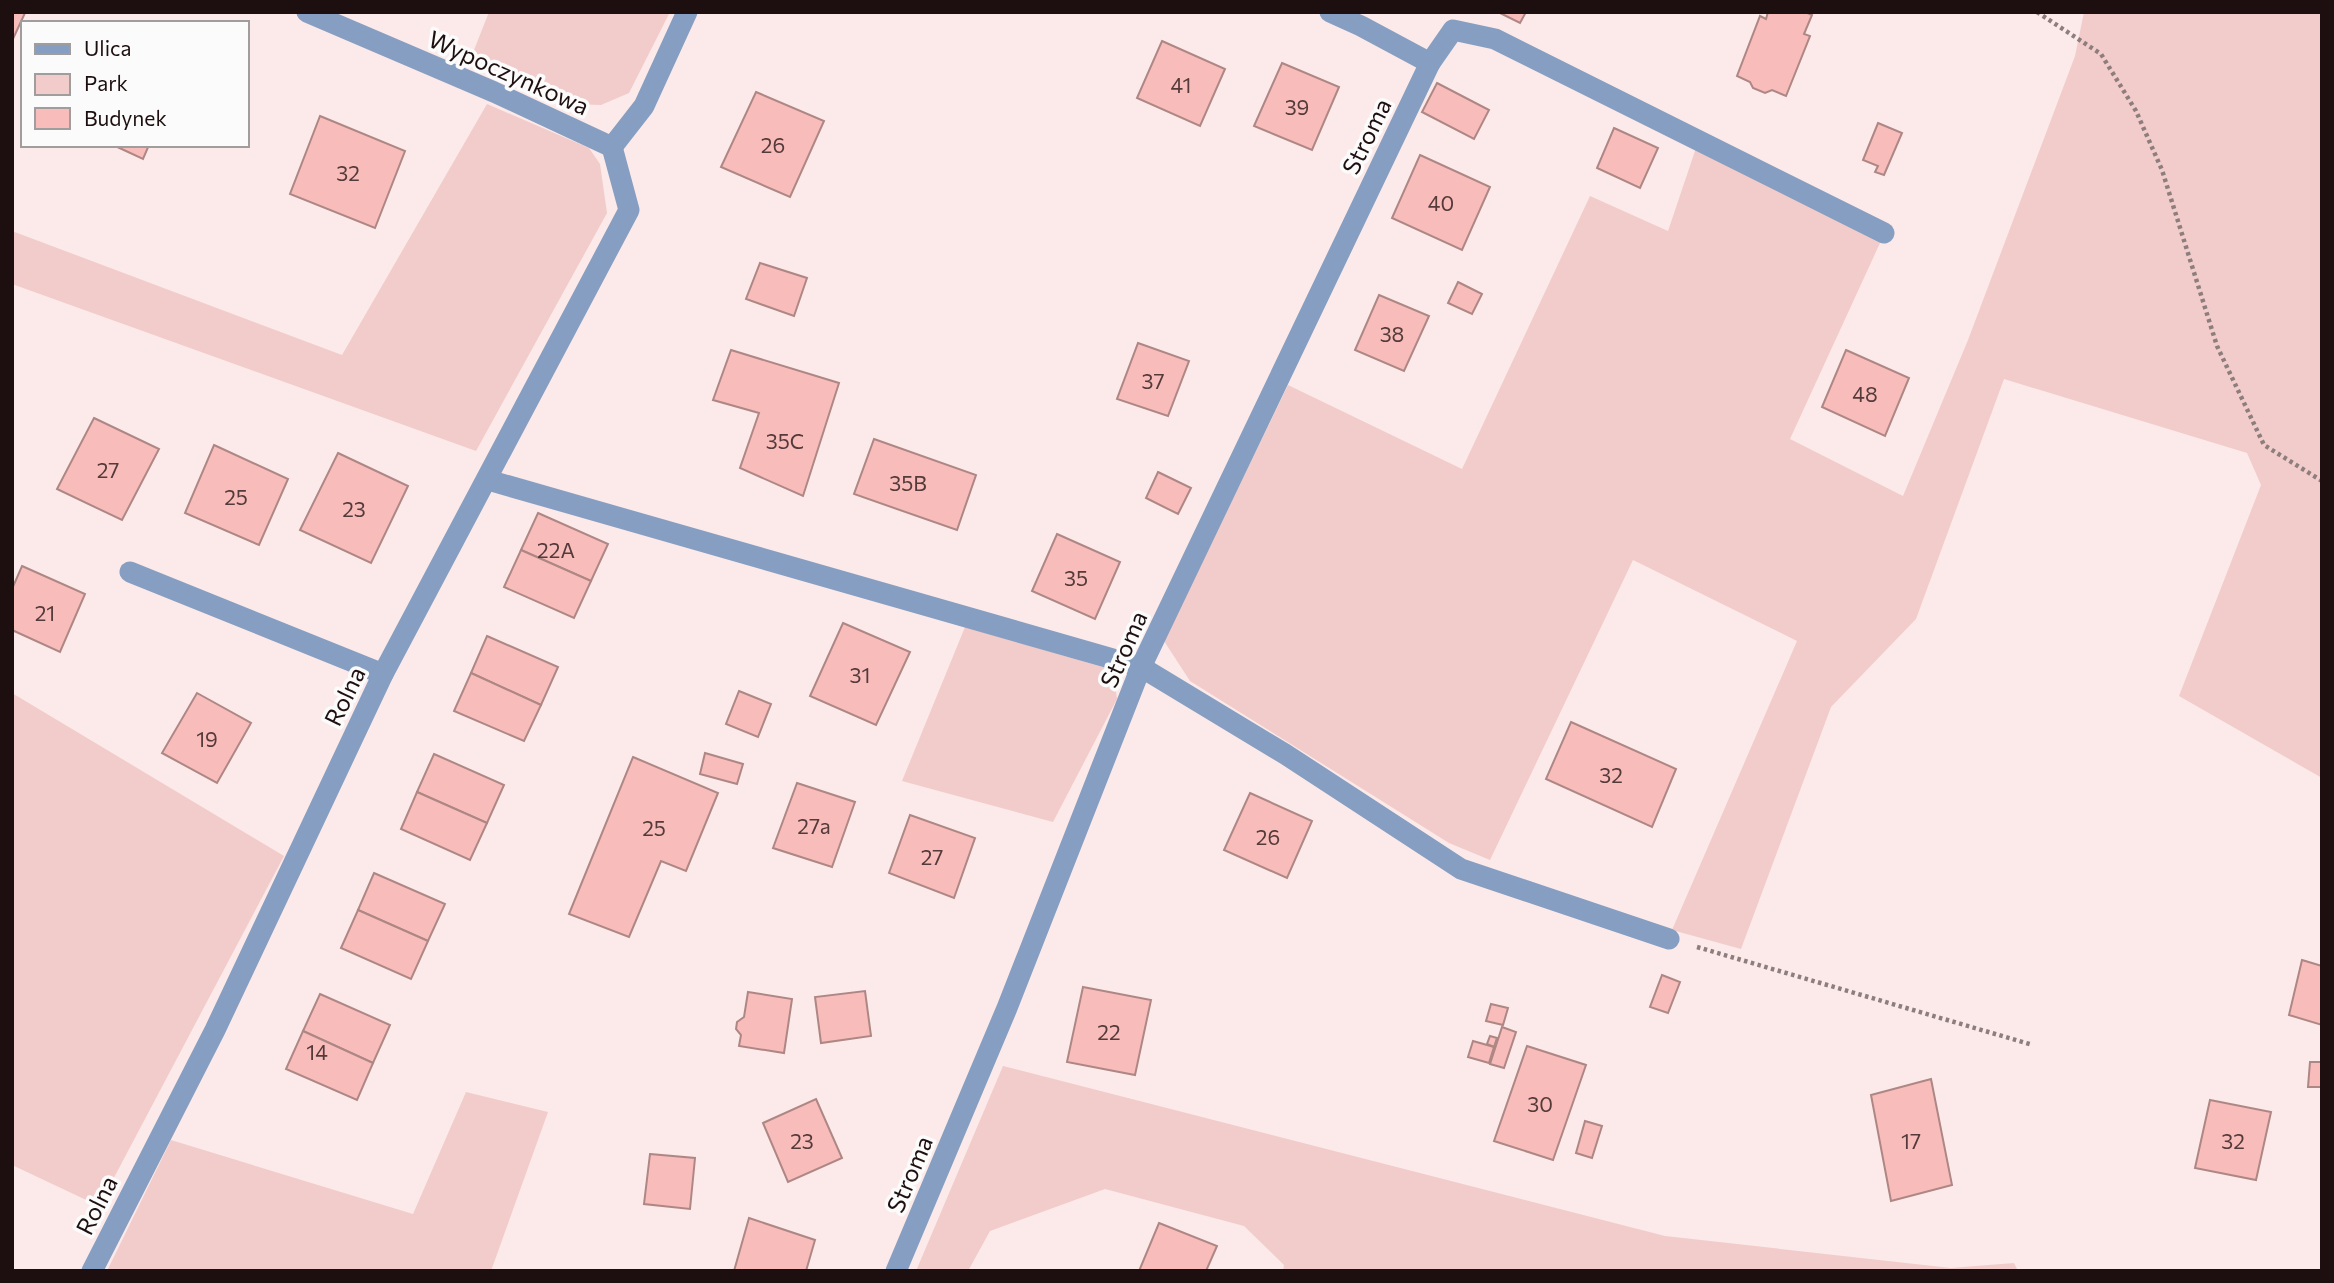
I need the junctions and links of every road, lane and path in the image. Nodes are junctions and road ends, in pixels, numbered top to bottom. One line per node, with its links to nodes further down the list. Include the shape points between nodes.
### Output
1 (307, 12): 6 (street, Wypoczynkowa)
2 (687, 12): 6 (street, via 644,106)
3 (1330, 12): 5 (street)
4 (2037, 12): 9 (path, via 2101,54 2136,111 2162,170 2217,345 2264,445)
5 (1430, 63): 7 (street, Stroma, via 1453,30 1495,39); 11 (street, Stroma)
6 (612, 147): 8 (street, Rolna, via 629,210)
7 (1884, 233)
8 (488, 480): 11 (street); 12 (street, Rolna)
9 (2322, 481)
10 (131, 572): 12 (street)
11 (1141, 667): 13 (street, via 1461,869); 16 (street, Stroma, via 1007,1008)
12 (383, 674): 15 (street, Rolna, via 215,1030)
13 (1669, 939): 14 (path)
14 (2033, 1045)
15 (92, 1271)
16 (896, 1271)

